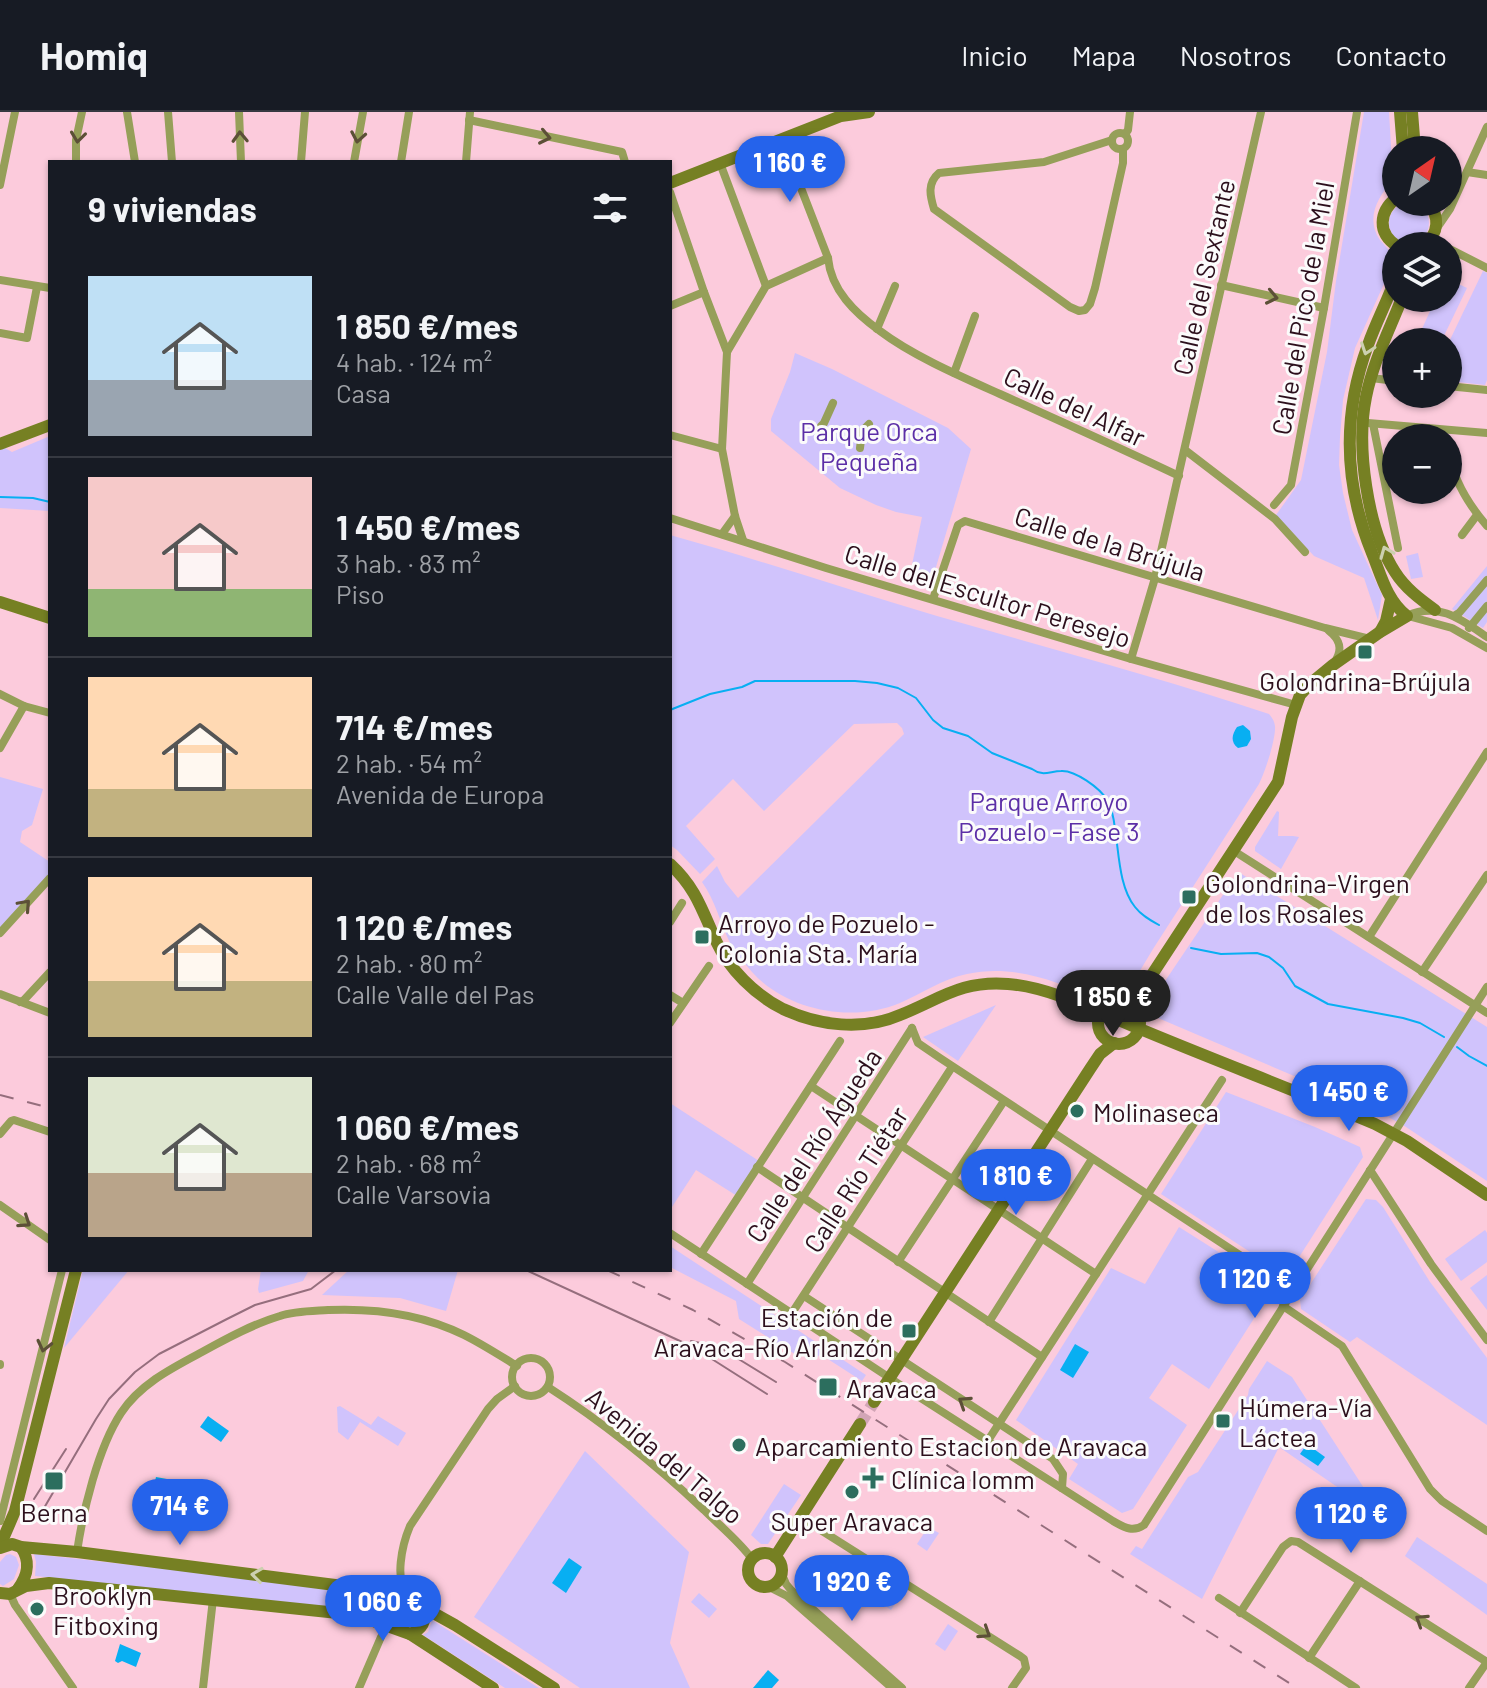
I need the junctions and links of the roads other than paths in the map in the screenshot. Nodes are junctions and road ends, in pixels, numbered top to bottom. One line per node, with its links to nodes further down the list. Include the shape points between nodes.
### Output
1 (15, 112): 38 (street)
2 (82, 112): 24 (street, one-way to 24)
3 (127, 112): 25 (street)
4 (168, 112): 26 (street)
5 (239, 112): 27 (street, one-way to 5)
6 (305, 112): 28 (street)
7 (363, 112): 29 (street, one-way to 29)
8 (409, 112): 30 (street)
9 (869, 112): 15 (street)
10 (1130, 112): 18 (street)
11 (1261, 112): 44 (street, Calle del Sextante)
12 (1357, 112): 51 (street, Calle del Pico de la Miel)
13 (1400, 112): 19 (street)
14 (1412, 112): 20 (street)
15 (841, 114): 21 (street)
16 (470, 116): 31 (street); 32 (street, one-way to 32, via 622,152)
17 (1487, 127): 34 (street)
18 (1125, 134): 22 (street, via 1117,133); 23 (street, via 1129,141)
19 (1402, 136)
20 (1414, 136)
21 (782, 139): 33 (street); 41 (street, Calle del Alfar)
22 (1112, 140): 23 (street, via 1115,148); 23 (street, via 1044,162 939,173 931,187 934,209 1070,307 1085,310 1095,288)
23 (1123, 149)
24 (76, 160)
25 (135, 160)
26 (172, 160)
27 (241, 160)
28 (301, 160)
29 (354, 160)
30 (401, 160)
31 (466, 160)
32 (624, 160)
33 (720, 163): 36 (street); 45 (street)
34 (1467, 172): 35 (street); 37 (street)
35 (1487, 175)
36 (672, 182)
37 (1462, 183)
38 (0, 185)
39 (672, 198): 49 (street)
40 (1462, 255): 42 (street)
41 (828, 258): 45 (street); 55 (street, Calle del Alfar, via 836,286)
42 (1487, 268)
43 (0, 280): 47 (street)
44 (1221, 285): 51 (street, one-way to 51); 75 (street, Calle del Sextante)
45 (766, 286): 57 (street)
46 (895, 286): 55 (street)
47 (37, 287): 48 (street); 56 (street, via 27,338)
48 (48, 288)
49 (704, 292): 50 (street); 57 (street)
50 (672, 305)
51 (1324, 308): 78 (street, Calle del Pico de la Miel, via 1291,485)
52 (1383, 312): 91 (street, one-way to 91, via 1354,389 1350,465 1363,531)
53 (1396, 312): 59 (street)
54 (975, 316): 58 (street)
55 (877, 329): 58 (street, Calle del Alfar)
56 (0, 333)
57 (727, 352): 74 (street)
58 (954, 373): 76 (street, Calle del Alfar)
59 (1371, 378): 60 (street); 64 (street, via 1365,398)
60 (1382, 379)
61 (1462, 387): 62 (street)
62 (1487, 390)
63 (833, 403): 68 (street)
64 (1368, 423): 66 (street); 86 (street); 94 (street, one-way to 64, via 1395,573 1373,519 1363,462)
65 (869, 424): 73 (street, via 862,431)
66 (1382, 425)
67 (48, 426): 72 (street)
68 (821, 426)
69 (1487, 433): 70 (street)
70 (1462, 434)
71 (672, 436): 74 (street)
72 (0, 444)
73 (860, 448)
74 (722, 449): 80 (street)
75 (1185, 450): 76 (street, Calle del Sextante); 87 (street, via 1275,519)
76 (1179, 476): 88 (street, Calle del Sextante)
77 (1462, 488): 79 (street)
78 (1274, 505)
79 (1477, 515): 82 (street); 84 (street)
80 (735, 516): 83 (street); 85 (street)
81 (672, 519): 83 (street, Calle del Escultor Peresejo)
82 (1487, 526)
83 (722, 534): 85 (street, Calle del Escultor Peresejo)
84 (1462, 535)
85 (743, 540): 90 (street, Calle del Escultor Peresejo)
86 (1398, 548)
87 (1305, 552)
88 (1155, 578): 90 (street, Calle de la Brújula, via 965,521 958,525); 99 (street, Calle de la Brújula); 104 (street, Calle del Sextante)
89 (1487, 580): 95 (street)
90 (933, 599): 104 (street, Calle del Escultor Peresejo)
91 (1391, 599): 96 (street); 101 (street, via 1386,621)
92 (1, 606): 97 (street)
93 (1487, 606): 98 (street)
94 (1427, 607): 95 (street); 96 (street)
95 (1454, 616): 98 (street)
96 (1409, 617): 100 (street); 101 (street)
97 (48, 618)
98 (1471, 626): 100 (street); 102 (street)
99 (1325, 628): 101 (street, Calle de la Brújula); 105 (street, via 1339,640)
100 (1462, 632): 103 (street)
101 (1375, 636): 105 (street)
102 (1487, 637)
103 (1487, 648)
104 (1131, 659): 107 (street, Calle del Escultor Peresejo)
105 (1333, 665): 107 (street)
106 (0, 694): 108 (street)
107 (1296, 705): 112 (street, via 1278,782)
108 (24, 706): 109 (street); 110 (street)
109 (48, 712)
110 (0, 748)
111 (1487, 752): 119 (street)
112 (1234, 851): 119 (street); 124 (street)
113 (672, 866): 133 (street, via 696,896 732,967 782,1008 809,1018 855,1025 882,1022 954,990 995,983 1033,988)
114 (1487, 875): 121 (street)
115 (48, 880): 118 (street, one-way to 115)
116 (682, 903): 117 (street)
117 (672, 919)
118 (0, 933)
119 (1369, 937): 121 (street)
120 (709, 966): 129 (street)
121 (1422, 972): 130 (street)
122 (48, 974): 127 (street)
123 (1487, 987): 130 (street)
124 (1140, 993): 128 (street); 131 (street)
125 (0, 994): 127 (street)
126 (672, 996): 129 (street)
127 (20, 1002): 132 (street)
128 (1125, 1002): 131 (street); 133 (street, via 1111,1003)
129 (683, 1003): 135 (street)
130 (1475, 1005): 134 (street); 146 (street)
131 (1136, 1010): 136 (street)
132 (48, 1012)
133 (1100, 1013): 136 (street); 137 (street, via 1098,1025)
134 (1487, 1013)
135 (672, 1020)
136 (1140, 1029): 137 (street, via 1129,1042); 146 (street)
137 (1109, 1040): 145 (street)
138 (840, 1041): 141 (street)
139 (952, 1067): 142 (street); 143 (street, Calle del Río Águeda, via 918,1043 912,1028); 148 (street, Calle Río Tiétar)
140 (1222, 1080): 153 (street)
141 (811, 1086): 143 (street); 150 (street)
142 (1004, 1101): 145 (street); 152 (street)
143 (857, 1115): 148 (street); 155 (street, Calle del Río Águeda)
144 (48, 1131): 147 (street, via 14,1120)
145 (1050, 1131): 149 (street); 157 (street)
146 (1394, 1133): 151 (street); 154 (street)
147 (0, 1134)
148 (901, 1145): 152 (street); 158 (street, Calle Río Tiétar)
149 (1092, 1159): 153 (street); 160 (street)
150 (757, 1167): 155 (street); 162 (street)
151 (1370, 1170): 168 (street); 174 (street)
152 (953, 1179): 157 (street); 163 (street)
153 (1148, 1195): 166 (street); 168 (street)
154 (1487, 1195)
155 (803, 1198): 158 (street); 167 (street, Calle del Río Águeda)
156 (0, 1205): 161 (street, one-way to 161)
157 (999, 1210): 160 (street); 169 (street)
158 (848, 1228): 163 (street); 170 (street, Calle Río Tiétar)
159 (672, 1234): 162 (street)
160 (1042, 1238): 166 (street); 173 (street)
161 (48, 1239)
162 (701, 1254): 167 (street)
163 (898, 1262): 169 (street)
164 (61, 1272): 186 (street, one-way to 186)
165 (75, 1272): 187 (street)
166 (1096, 1274): 175 (street)
167 (747, 1284): 172 (street)
168 (1293, 1290): 171 (street)
169 (945, 1293): 173 (street); 176 (street)
170 (804, 1296): 172 (street, Calle Río Tiétar); 176 (street)
171 (1283, 1306): 185 (street, via 1144,1525 1127,1529); 190 (street, via 1342,1346 1430,1489)
172 (792, 1313): 178 (street)
173 (989, 1322): 175 (street)
174 (1487, 1340)
175 (1042, 1357): 183 (street)
176 (901, 1360): 178 (street); 183 (street, one-way to 176)
177 (517, 1366): 179 (street); 180 (street, via 532,1358 543,1362 550,1376); 193 (street, via 463,1334 427,1320 378,1311 281,1315 237,1333 168,1370 121,1413 96,1472)
178 (889, 1378): 181 (street); 184 (street)
179 (515, 1386): 180 (street, via 529,1396); 196 (street, via 488,1409 410,1526)
180 (548, 1387): 195 (street, Avenida del Talgo, via 662,1472)
181 (874, 1402)
182 (860, 1424): 188 (street)
183 (998, 1424): 184 (street); 185 (street, via 1053,1459 1063,1474)
184 (987, 1442): 185 (street)
185 (1062, 1488)
186 (4, 1489): 189 (street)
187 (15, 1511): 191 (street); 192 (street, via 13,1530)
188 (800, 1517): 194 (street); 219 (street, one-way to 219, via 1024,1659 1026,1668)
189 (0, 1521)
190 (1487, 1531)
191 (0, 1547): 192 (street)
192 (20, 1547): 193 (street); 201 (street, via 27,1557 25,1577)
193 (77, 1552): 200 (street, one-way to 193)
194 (775, 1557): 195 (street); 197 (street)
195 (752, 1559): 199 (street, via 749,1577 757,1586)
196 (400, 1572): 200 (street); 204 (street)
197 (781, 1572): 199 (street); 218 (street, via 791,1590)
198 (1360, 1581): 206 (street, via 1291,1541); 210 (street); 211 (street, one-way to 198)
199 (769, 1587): 217 (street, via 787,1596)
200 (380, 1591): 204 (street); 207 (street, via 369,1597)
201 (6, 1593): 203 (street, via 49,1583); 212 (street)
202 (1219, 1598): 206 (street)
203 (213, 1599): 207 (street); 213 (street)
204 (410, 1600): 205 (street)
205 (424, 1607): 208 (street, via 423,1626); 216 (street)
206 (1240, 1613): 210 (street)
207 (370, 1619): 208 (street)
208 (410, 1634): 215 (street)
209 (381, 1637): 214 (street)
210 (1309, 1658): 220 (street)
211 (1487, 1662): 221 (street)
212 (73, 1688)
213 (203, 1688)
214 (359, 1688)
215 (493, 1688)
216 (554, 1688)
217 (892, 1688)
218 (902, 1688)
219 (1012, 1688)
220 (1356, 1688)
221 (1469, 1688)

